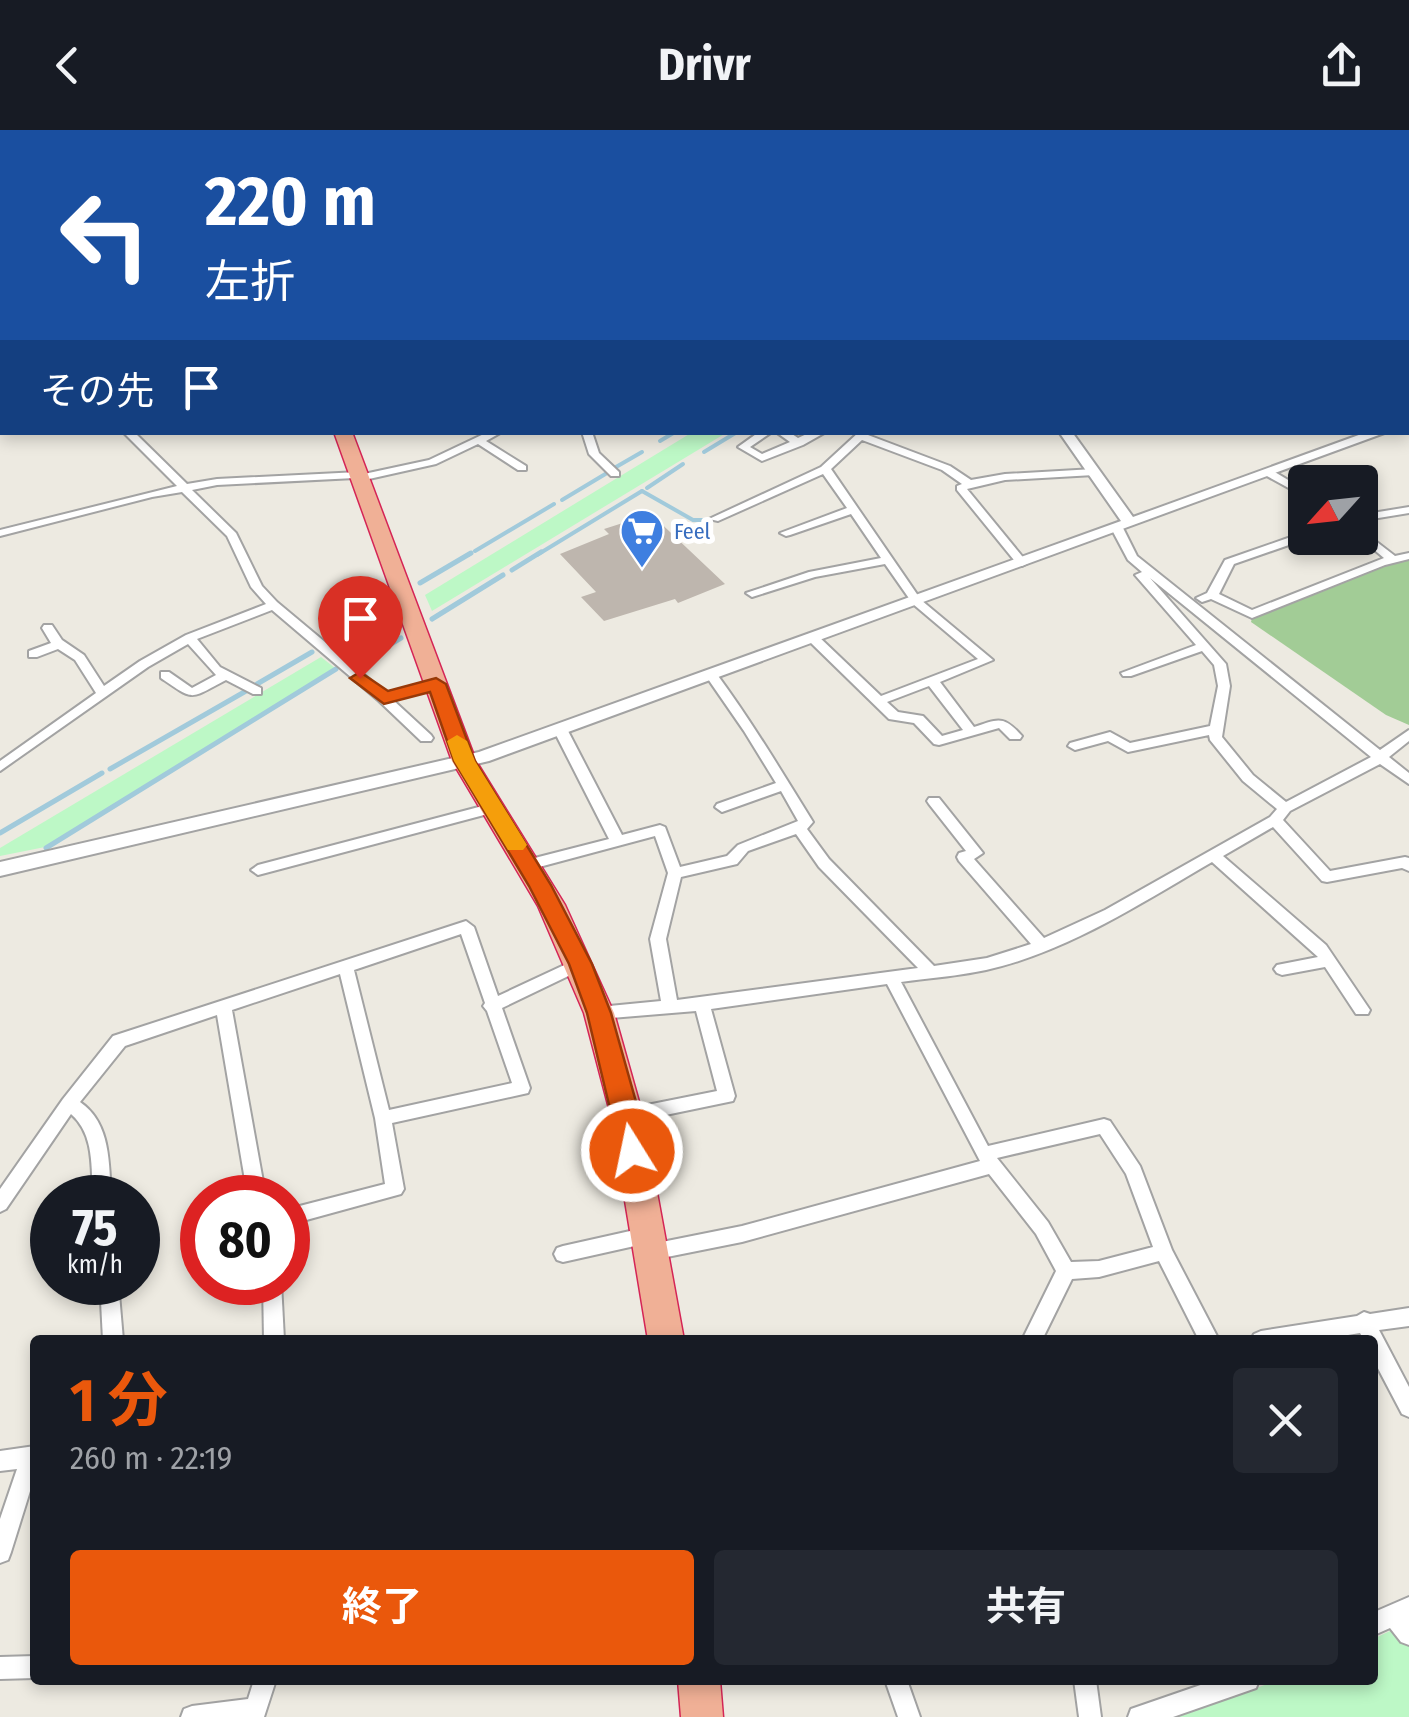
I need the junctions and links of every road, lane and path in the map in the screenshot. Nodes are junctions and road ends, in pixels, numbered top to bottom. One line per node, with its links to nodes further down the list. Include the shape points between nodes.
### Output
1 (131, 435): 21 (street)
2 (344, 435): 18 (highway)
3 (491, 435): 11 (street)
4 (588, 435): 17 (street, via 594,454)
5 (762, 435): 12 (street, via 743,447 762,458)
6 (786, 435): 12 (street)
7 (814, 435): 12 (street)
8 (864, 435): 14 (street); 19 (street)
9 (1068, 435): 15 (street)
10 (1372, 435): 16 (street)
11 (480, 442): 13 (street); 18 (street, via 408,470)
12 (799, 442)
13 (522, 468)
14 (824, 469): 22 (street); 25 (street)
15 (1094, 472): 19 (street); 26 (street)
16 (1269, 472): 20 (street); 26 (street)
17 (614, 474)
18 (360, 476): 21 (street); 52 (highway)
19 (968, 483): 35 (street, via 961,488)
20 (1288, 484)
21 (186, 488): 27 (street); 40 (street, via 232,535 257,587)
22 (853, 510): 28 (street); 34 (street)
23 (1409, 510): 24 (street)
24 (1378, 515)
25 (714, 519)
26 (1123, 525): 32 (street); 35 (street)
27 (0, 533)
28 (786, 534)
29 (1288, 541): 37 (street, via 1230,562)
30 (1378, 547): 33 (street)
31 (1409, 556): 33 (street)
32 (1132, 558): 39 (street); 45 (street)
33 (1392, 559): 37 (street, via 1252,614)
34 (888, 560): 36 (street); 38 (street)
35 (1022, 563): 38 (street)
36 (752, 593)
37 (1212, 594): 39 (street)
38 (917, 602): 43 (street); 51 (street, via 987,660)
39 (1189, 603): 64 (street)
40 (273, 604): 42 (street); 55 (street)
41 (48, 628): 44 (street)
42 (190, 638): 49 (street); 54 (street)
43 (814, 639): 50 (street); 56 (street)
44 (59, 644): 46 (street); 54 (street, via 80,658)
45 (1204, 646): 47 (street); 57 (street, via 1220,664 1224,686)
46 (33, 654)
47 (1127, 673)
48 (165, 675): 49 (street, via 190,693)
49 (224, 676): 53 (street)
50 (712, 676): 58 (street); 68 (street)
51 (932, 681): 56 (street); 59 (street)
52 (436, 684): 55 (street); 65 (highway)
53 (258, 690)
54 (102, 691): 66 (street)
55 (384, 698): 62 (street)
56 (879, 701): 59 (street, via 894,716 918,719 939,741)
57 (1216, 729): 63 (street, via 1128,748 1110,736); 72 (street, via 1215,737)
58 (561, 730): 65 (street); 74 (street)
59 (971, 732): 61 (street, via 1001,723)
60 (1409, 734): 64 (street)
61 (1014, 736)
62 (426, 738)
63 (1075, 746)
64 (1378, 755): 67 (street); 72 (street)
65 (464, 761): 71 (highway); 78 (street)
66 (0, 767)
67 (1409, 780)
68 (784, 785): 70 (street); 73 (street, via 806,822)
69 (934, 802): 81 (street, via 976,853 964,857)
70 (722, 807)
71 (494, 808): 76 (highway); 79 (street)
72 (1280, 814): 75 (street); 77 (street, via 1327,877)
73 (799, 828): 80 (street, via 743,848 732,860); 86 (street, via 824,863)
74 (617, 840): 76 (street); 80 (street, via 660,830)
75 (1215, 857): 81 (street); 82 (street)
76 (528, 865): 83 (highway)
77 (1409, 866)
78 (0, 869)
79 (258, 870)
80 (676, 873): 90 (street, via 658,939)
81 (1042, 946): 86 (street)
82 (1329, 960): 85 (street); 92 (street)
83 (580, 964): 89 (street); 93 (highway)
84 (346, 969): 89 (street, via 466,927); 91 (street); 96 (street)
85 (1282, 969)
86 (932, 973): 87 (street)
87 (892, 979): 88 (street); 97 (street)
88 (702, 1004): 90 (street); 95 (street, via 727,1096)
89 (491, 1006): 96 (street, via 522,1088)
90 (670, 1006): 93 (street)
91 (224, 1009): 94 (street, via 120,1041); 99 (street)
92 (1362, 1010)
93 (599, 1013): 95 (highway)
94 (69, 1104): 98 (street, via 84,1111 96,1132); 100 (street)
95 (627, 1116): 102 (highway)
96 (383, 1118): 101 (street, via 396,1189)
97 (988, 1159): 102 (street, via 742,1234); 103 (street, via 1104,1126 1134,1171); 105 (street)
98 (100, 1175)
99 (252, 1175)
100 (0, 1204)
101 (310, 1211)
102 (650, 1244): 104 (street); 112 (highway)
103 (1164, 1252): 105 (street); 114 (street)
104 (563, 1254)
105 (1066, 1270): 113 (street)
106 (111, 1305): 110 (street)
107 (273, 1305): 111 (street)
108 (1409, 1317): 109 (street)
109 (1364, 1321): 115 (street); 116 (street)
110 (113, 1335)
111 (274, 1335)
112 (665, 1335)
113 (1034, 1335)
114 (1206, 1335)
115 (1288, 1335)
116 (1371, 1335)
117 (1378, 1348): 118 (street)
118 (1409, 1407)
119 (30, 1456): 120 (street)
120 (0, 1461)
121 (30, 1465): 122 (street)
122 (0, 1552)
123 (1392, 1617): 124 (street)
124 (1409, 1634)
125 (30, 1667): 126 (street)
126 (0, 1668)
127 (263, 1685): 132 (street, via 256,1709)
128 (699, 1685): 133 (highway)
129 (898, 1685): 134 (street)
130 (1086, 1685): 135 (street)
131 (1233, 1685): 136 (street)
132 (192, 1717)
133 (702, 1717)
134 (908, 1717)
135 (1090, 1717)
136 (1139, 1717)

